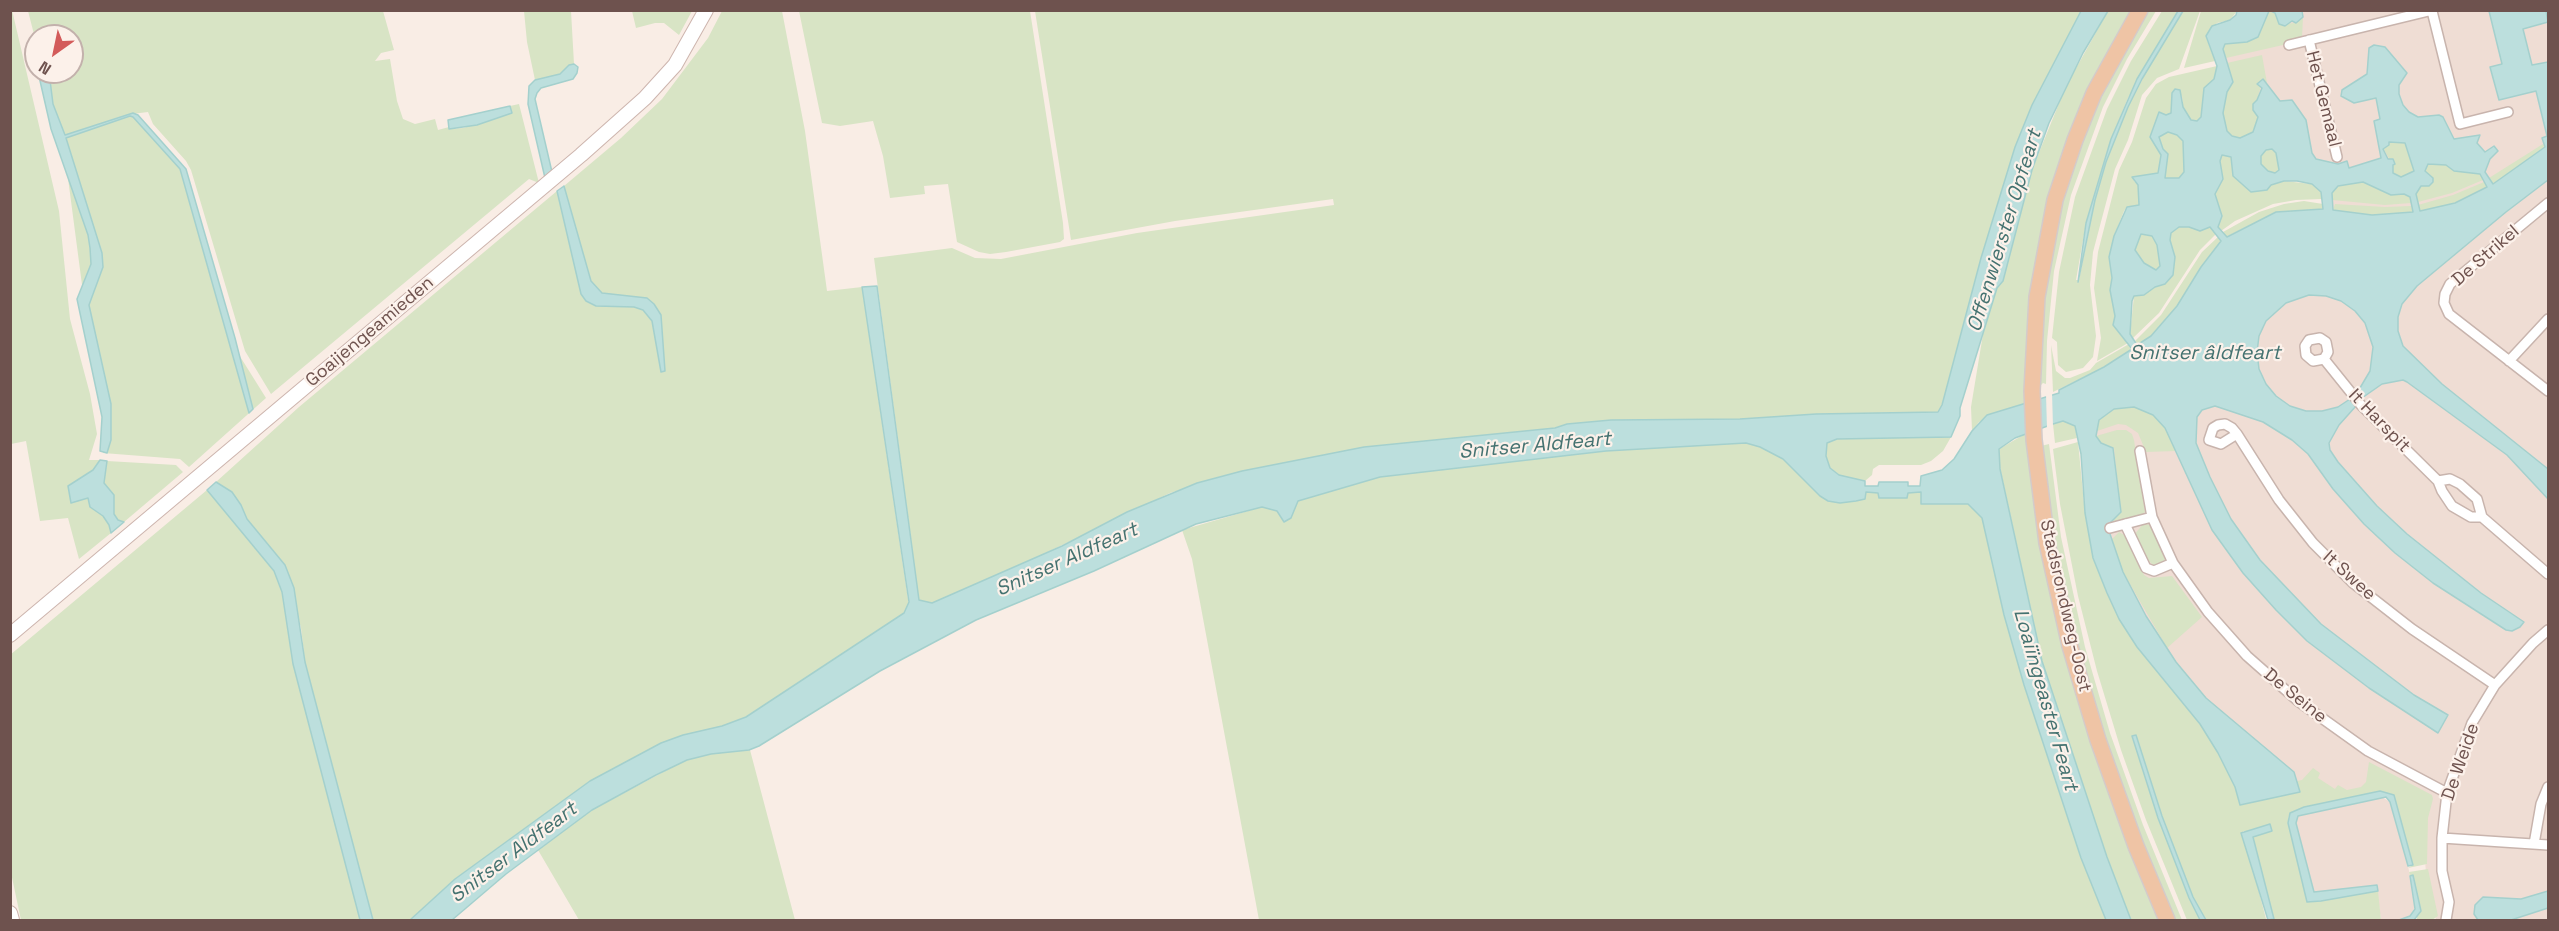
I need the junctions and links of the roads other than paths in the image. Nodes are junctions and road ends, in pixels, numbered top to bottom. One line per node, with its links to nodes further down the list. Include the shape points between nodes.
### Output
1 (706, 10): 23 (street, Goaijengeamieden, via 675,65 645,98)
2 (2140, 10): 32 (main road, Stadsrondweg-Oost, via 2094,93 2055,200 2037,297 2032,391 2047,543 2070,646 2098,740)
3 (2433, 11): 4 (street, Het Gemaal); 6 (street, Het Gemaal, via 2460,124)
4 (2308, 40): 5 (street, Het Gemaal); 7 (street, Het Gemaal)
5 (2289, 45)
6 (2508, 112)
7 (2337, 157)
8 (2548, 203): 11 (street, De Strikel, via 2450,284 2445,294 2449,314)
9 (2548, 320): 11 (street)
10 (2324, 359): 15 (street, It Harspit, via 2361,405)
11 (2509, 361): 12 (street, De Strikel)
12 (2548, 391)
13 (2237, 434): 24 (street, It Swee, via 2279,500 2313,543 2353,583 2412,629)
14 (2140, 451): 16 (street, De Seine)
15 (2438, 481): 17 (street, It Harspit, via 2452,506 2471,517); 17 (street, It Harspit, via 2450,479 2460,484 2477,499)
16 (2152, 517): 18 (street); 20 (street, De Seine)
17 (2482, 517): 21 (street, It Harspit)
18 (2125, 524): 19 (street); 20 (street, via 2146,568 2154,571)
19 (2110, 528)
20 (2173, 563): 26 (street, De Seine, via 2208,612 2247,656 2298,701 2368,751)
21 (2548, 574)
22 (2548, 630): 24 (street, De Weide)
23 (10, 635)
24 (2496, 685): 26 (street, De Weide, via 2472,723)
25 (2548, 788): 28 (street)
26 (2447, 793): 27 (street, De Weide)
27 (2442, 838): 28 (street); 33 (street, De Weide, via 2442,872 2449,902)
28 (2534, 844): 29 (street)
29 (2548, 845)
30 (10, 913): 31 (street)
31 (12, 921)
32 (2167, 921)
33 (2446, 921)

